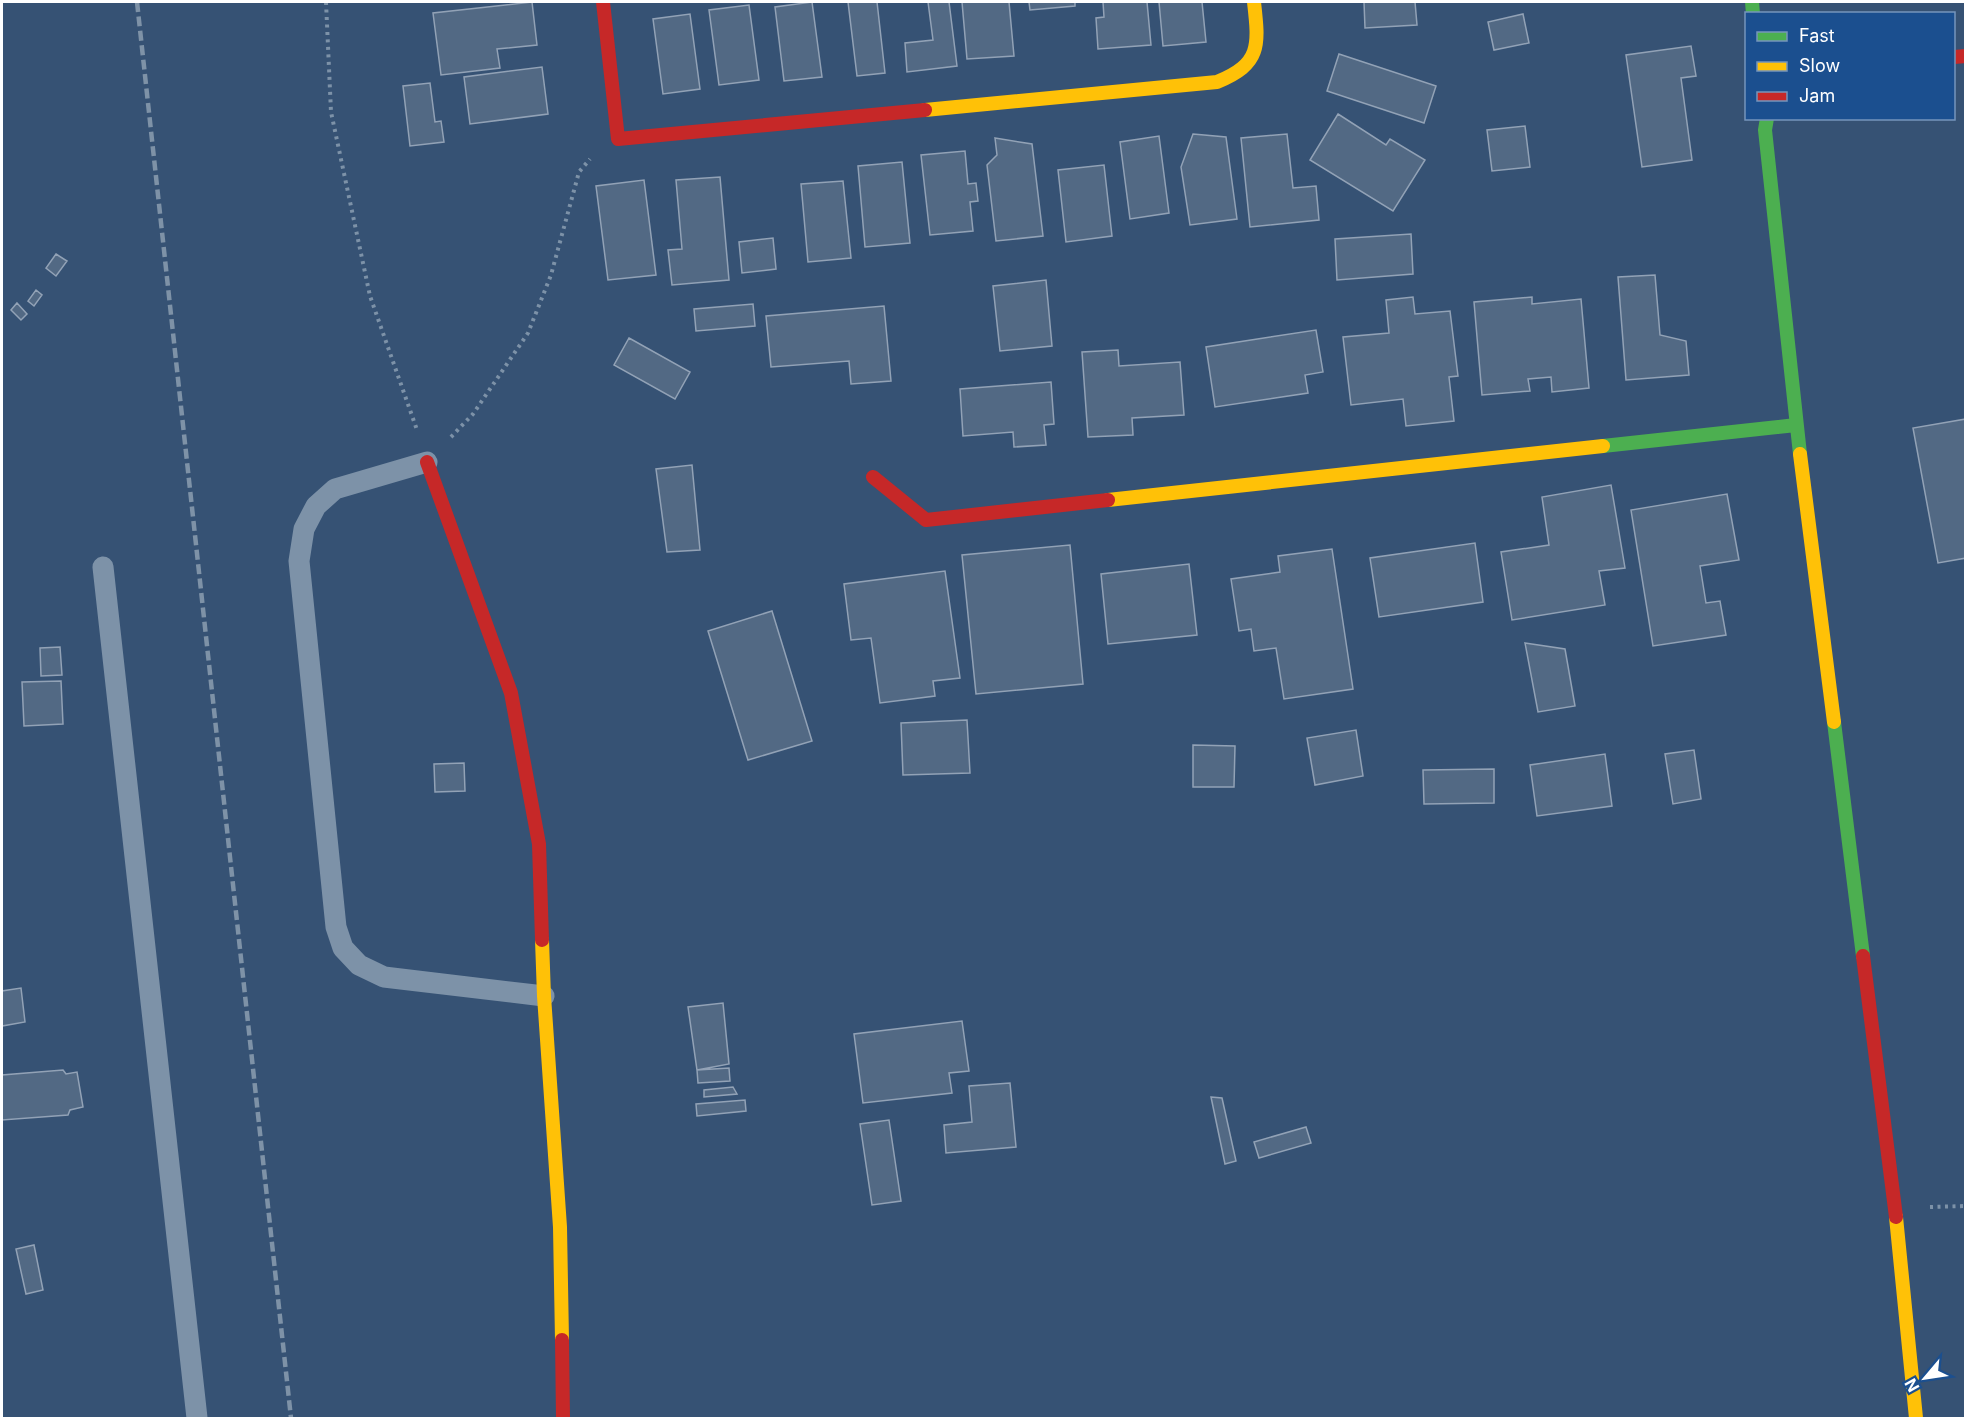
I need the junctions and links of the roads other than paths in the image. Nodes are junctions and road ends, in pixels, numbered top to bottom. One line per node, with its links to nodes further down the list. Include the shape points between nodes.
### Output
1 (603, 2): 2 (street, via 618,139 1217,82 1238,73 1254,55)
2 (1254, 2)
3 (1767, 120): 4 (street)
4 (1796, 425): 6 (street, via 927,520); 11 (street, via 1895,1208)
5 (428, 462): 8 (street, via 511,693 539,844); 8 (lane, via 335,489 316,506 304,529 299,561 336,927 344,948 359,965 384,977)
6 (873, 477)
7 (103, 567): 9 (lane)
8 (544, 996): 10 (street, via 560,1227)
9 (197, 1419)
10 (563, 1419)
11 (1916, 1419)

